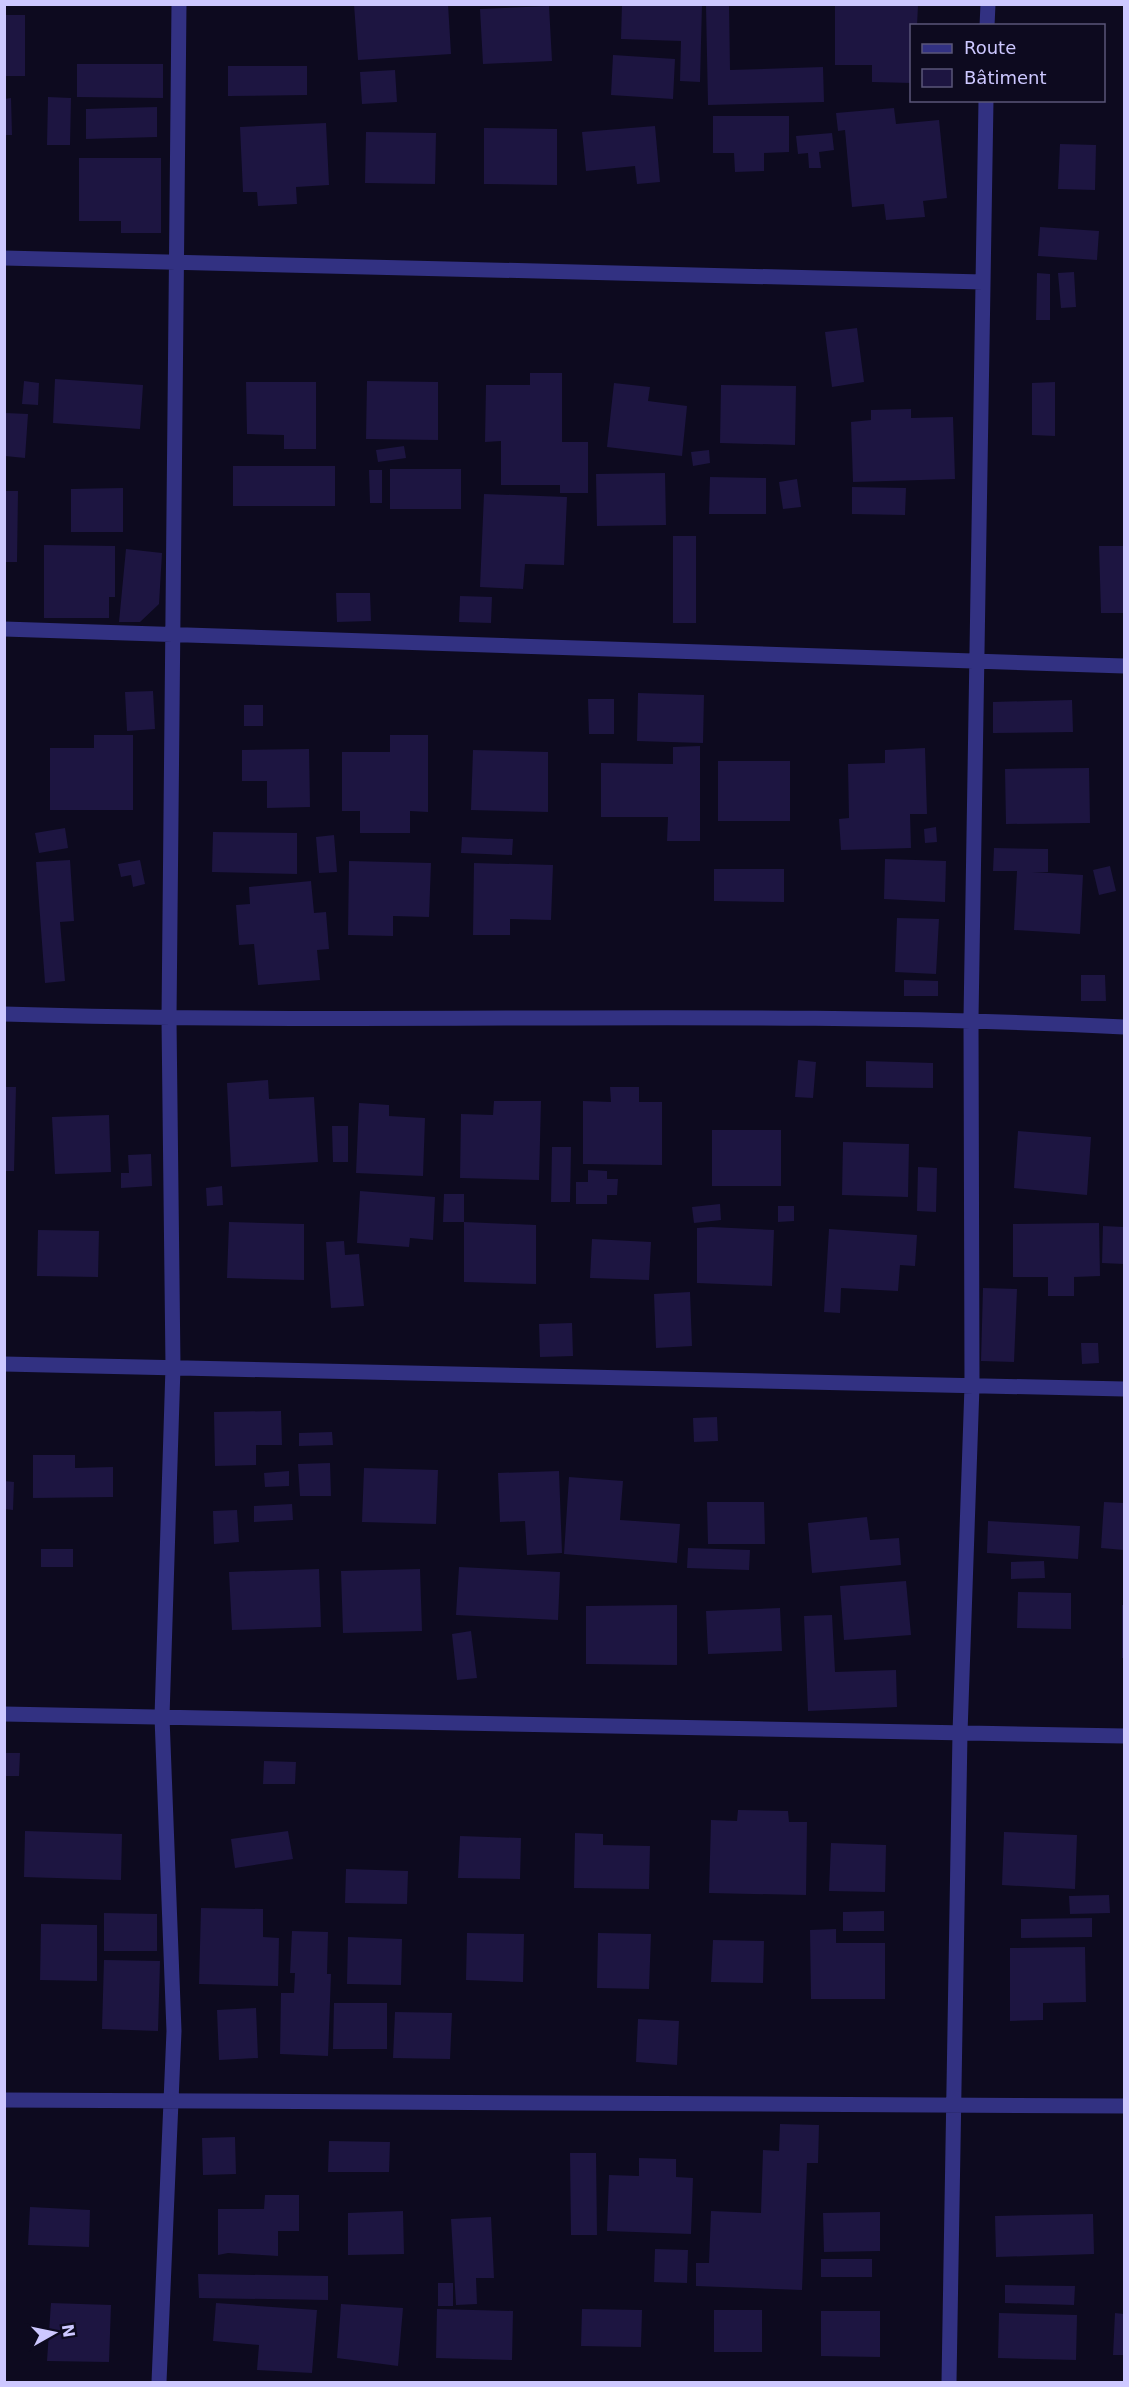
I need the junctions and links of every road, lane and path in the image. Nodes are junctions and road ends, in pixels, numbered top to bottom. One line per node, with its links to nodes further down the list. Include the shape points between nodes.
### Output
1 (179, 4): 6 (street)
2 (988, 4): 3 (street)
3 (987, 24)
4 (986, 102): 7 (street)
5 (4, 258): 6 (street)
6 (177, 262): 7 (street); 9 (street)
7 (983, 282): 10 (street)
8 (4, 629): 9 (street)
9 (173, 635): 10 (street); 13 (street)
10 (977, 661): 11 (street); 14 (street)
11 (1125, 666)
12 (4, 1014): 13 (street)
13 (169, 1019): 14 (street); 17 (street)
14 (971, 1019): 15 (street); 18 (street)
15 (1125, 1027)
16 (4, 1364): 17 (street)
17 (173, 1367): 18 (street); 21 (street)
18 (972, 1386): 19 (street); 22 (street)
19 (1125, 1389)
20 (4, 1714): 21 (street)
21 (162, 1717): 22 (street); 25 (street, via 173,1975)
22 (960, 1732): 23 (street); 26 (street)
23 (1125, 1736)
24 (4, 2100): 25 (street)
25 (172, 2103): 26 (street); 28 (street)
26 (954, 2105): 27 (street); 29 (street)
27 (1125, 2106)
28 (159, 2382)
29 (949, 2382)

